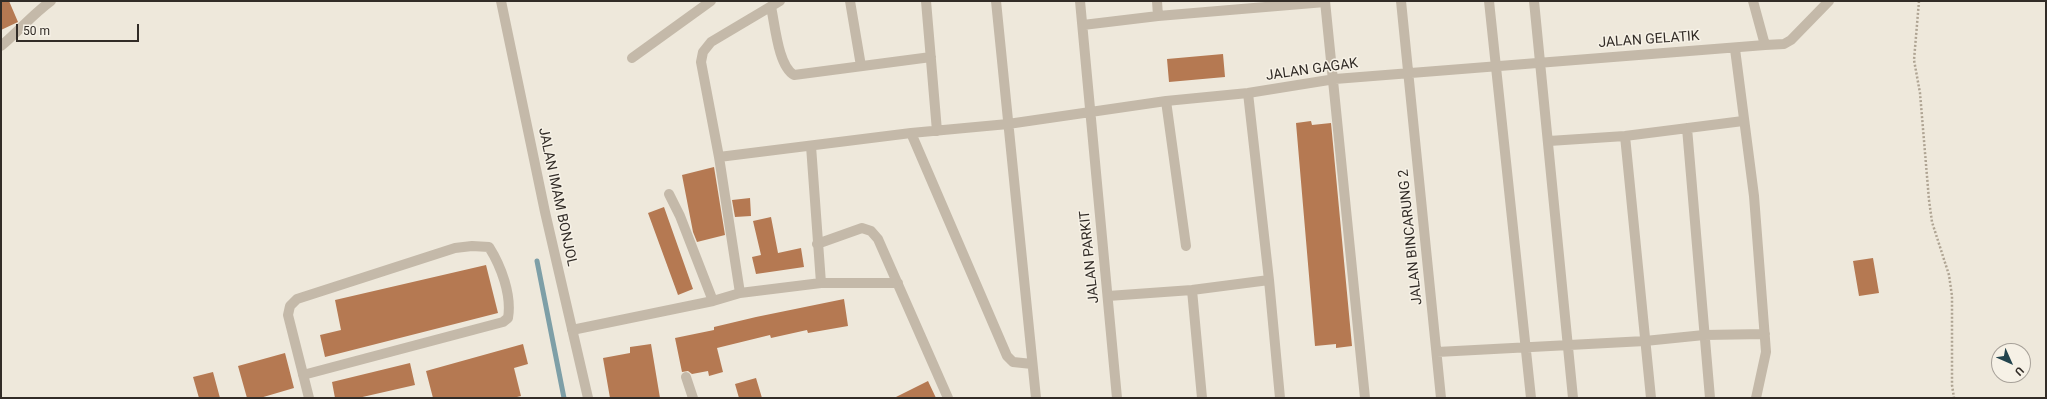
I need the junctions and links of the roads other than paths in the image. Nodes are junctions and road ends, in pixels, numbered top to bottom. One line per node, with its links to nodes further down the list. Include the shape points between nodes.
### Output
1 (51, 1): 20 (street, via 32,15 16,34)
2 (501, 1): 51 (street, JALAN IMAM BONJOL)
3 (711, 1): 23 (street)
4 (780, 1): 16 (street)
5 (850, 1): 25 (street)
6 (926, 1): 22 (street)
7 (996, 1): 33 (street)
8 (1080, 1): 18 (street, JALAN PARKIT)
9 (1157, 1): 17 (street)
10 (1325, 1): 17 (street); 28 (street)
11 (1401, 1): 27 (street, JALAN BINCARUNG 2)
12 (1489, 1): 26 (street)
13 (1534, 1): 24 (street)
14 (1753, 1): 19 (street)
15 (1829, 1): 19 (street, JALAN GELATIK, via 1791,40 1784,44)
16 (772, 7): 25 (street, via 783,62 789,73 794,75); 40 (street, via 710,42 703,52 701,62)
17 (1158, 16): 18 (street)
18 (1083, 25): 31 (street, JALAN PARKIT)
19 (1763, 45): 21 (street, JALAN GELATIK)
20 (1, 46)
21 (1735, 49): 24 (street, JALAN GELATIK); 32 (street)
22 (931, 57): 25 (street); 35 (street)
23 (632, 58)
24 (1540, 62): 26 (street, JALAN GAGAK); 38 (street)
25 (861, 66)
26 (1495, 67): 27 (street, JALAN GAGAK); 56 (street)
27 (1409, 74): 28 (street, JALAN GAGAK); 57 (street, JALAN BINCARUNG 2)
28 (1335, 80): 29 (street, JALAN GAGAK); 69 (street)
29 (1248, 93): 30 (street, JALAN GAGAK); 44 (street)
30 (1166, 101): 31 (street, JALAN GAGAK); 43 (street)
31 (1089, 114): 33 (street, JALAN GAGAK); 49 (street, JALAN PARKIT)
32 (1743, 122): 34 (street); 52 (street, via 1754,196)
33 (1008, 124): 35 (street, JALAN GAGAK); 58 (street)
34 (1687, 128): 37 (street); 53 (street)
35 (938, 131): 36 (street, JALAN GAGAK)
36 (911, 133): 39 (street, JALAN GAGAK); 58 (street, via 1007,356 1013,362)
37 (1625, 136): 38 (street); 54 (street)
38 (1549, 141): 55 (street)
39 (811, 146): 40 (street, JALAN GAGAK); 42 (street)
40 (719, 157): 48 (street)
41 (669, 194): 50 (street)
42 (817, 244): 45 (street); 46 (street, via 862,228 871,231 878,239)
43 (1186, 246)
44 (1269, 280): 47 (street); 68 (street)
45 (821, 283): 46 (street); 48 (street)
46 (898, 283): 64 (street)
47 (1192, 290): 49 (street); 67 (street)
48 (740, 294): 50 (street)
49 (1108, 296): 66 (street, JALAN PARKIT)
50 (713, 301): 51 (street)
51 (572, 330): 62 (street, JALAN IMAM BONJOL)
52 (1765, 334): 53 (street); 75 (street, via 1766,352)
53 (1704, 335): 54 (street); 74 (street)
54 (1645, 341): 55 (street); 73 (street)
55 (1567, 345): 56 (street); 72 (street)
56 (1526, 347): 57 (street); 71 (street)
57 (1437, 352): 70 (street, JALAN BINCARUNG 2)
58 (1032, 364): 65 (street)
59 (303, 376): 59 (street, via 288,315 290,306 296,299 455,248 489,247 496,258 508,297 508,318 503,322); 61 (street)
60 (686, 377): 63 (street)
61 (308, 398)
62 (588, 398)
63 (693, 398)
64 (948, 398)
65 (1036, 398)
66 (1117, 398)
67 (1202, 398)
68 (1280, 398)
69 (1365, 398)
70 (1441, 398)
71 (1531, 398)
72 (1573, 398)
73 (1651, 398)
74 (1710, 398)
75 (1756, 398)

